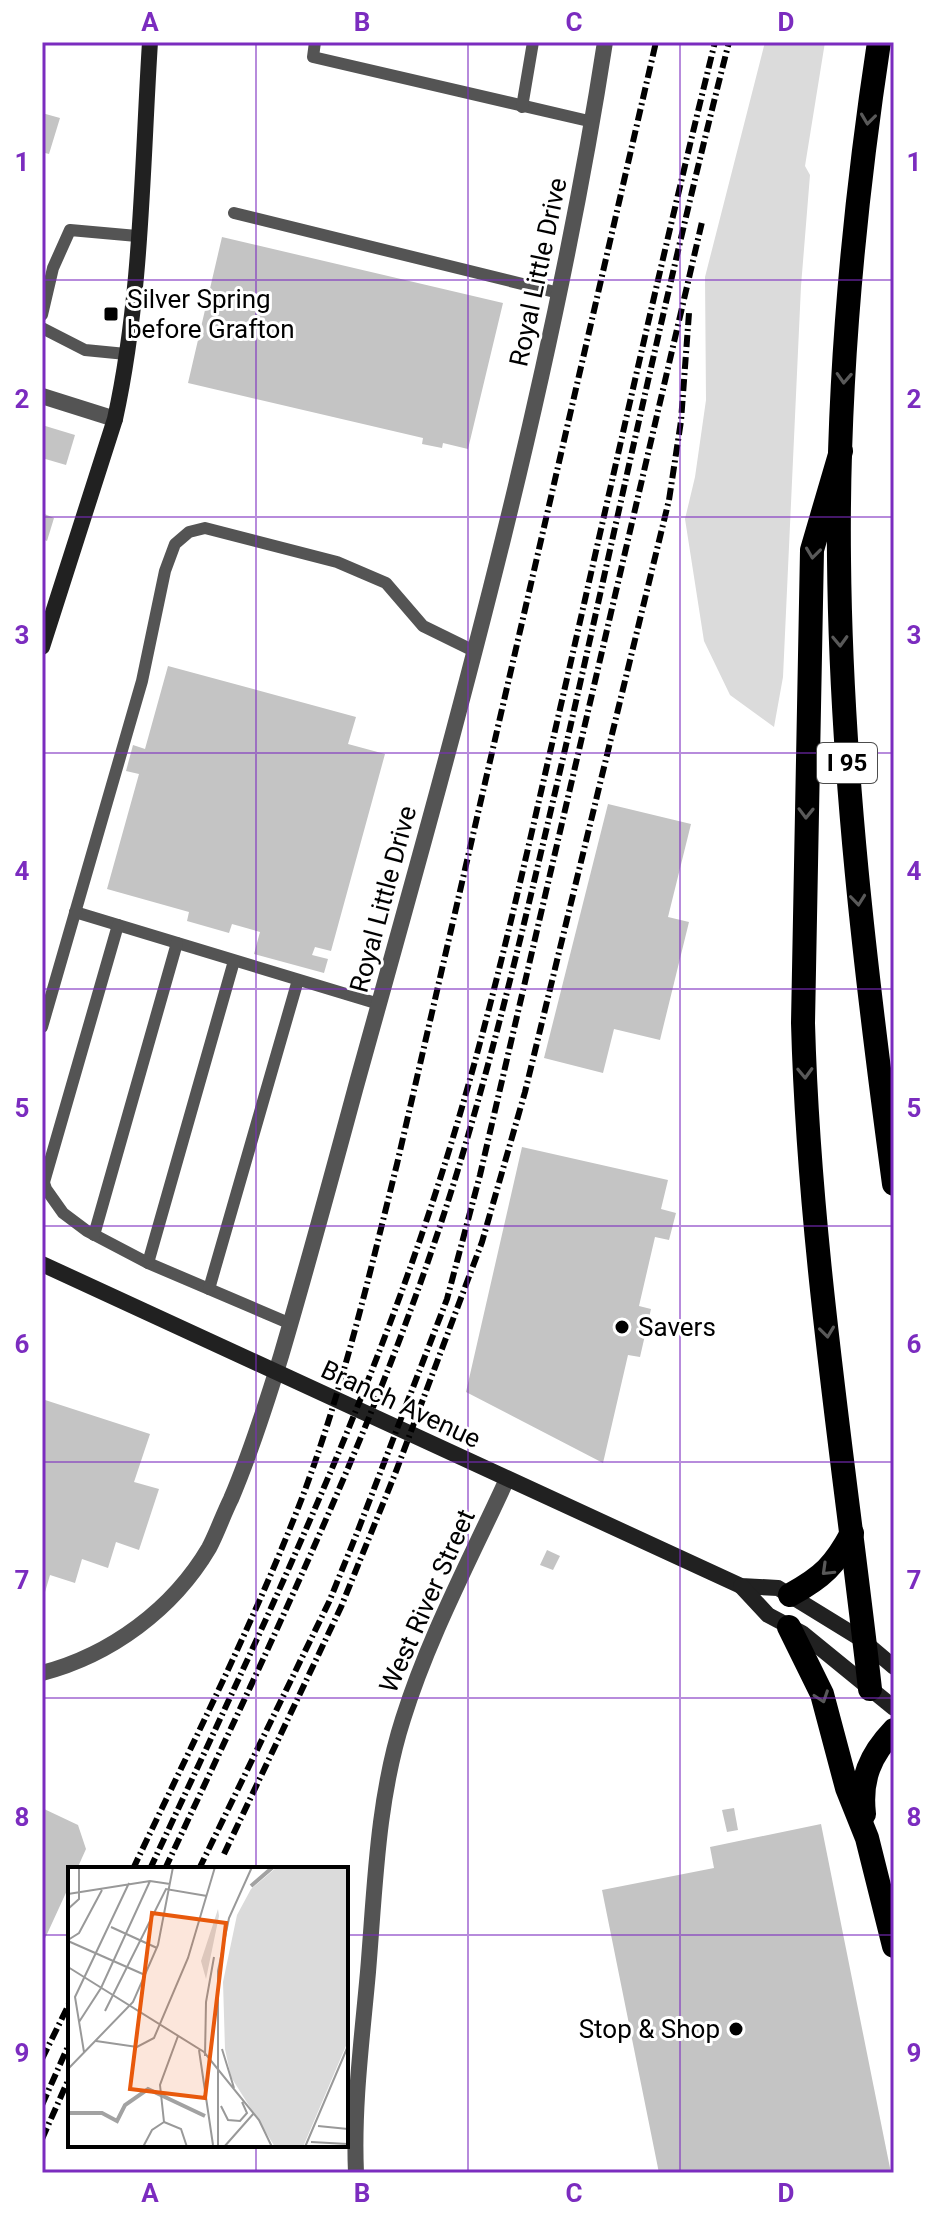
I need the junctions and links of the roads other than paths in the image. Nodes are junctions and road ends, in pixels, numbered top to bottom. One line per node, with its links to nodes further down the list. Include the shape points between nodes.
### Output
1 (150, 42): 9 (main road)
2 (315, 42): 6 (lane, via 313,57)
3 (533, 42): 6 (lane)
4 (605, 42): 7 (street, Royal Little Drive)
5 (879, 42): 16 (highway, I 95, one-way to 16, via 852,253)
6 (522, 107): 7 (lane)
7 (593, 122): 10 (street, Royal Little Drive)
8 (234, 213): 10 (lane)
9 (137, 236): 11 (lane, via 70,230 53,268); 13 (main road)
10 (559, 293): 18 (street, Royal Little Drive)
11 (42, 315)
12 (42, 328): 13 (lane, via 85,350)
13 (126, 354): 15 (main road)
14 (42, 396): 15 (street)
15 (115, 419): 17 (main road)
16 (841, 451): 27 (highway, I 95, one-way to 27, via 839,599 848,786); 34 (highway, one-way to 34, via 812,550 803,1008 812,1193)
17 (42, 647)
18 (476, 652): 19 (lane, via 423,626 386,583 337,562 205,528 189,532 175,544 165,571 142,681); 24 (street, Royal Little Drive)
19 (75, 912): 20 (lane); 25 (lane)
20 (118, 925): 21 (lane); 26 (lane)
21 (177, 943): 22 (lane); 28 (lane)
22 (234, 961): 23 (lane); 29 (lane)
23 (298, 980): 24 (lane); 31 (lane)
24 (379, 1004): 32 (street, Royal Little Drive)
25 (42, 1027)
26 (43, 1180): 28 (lane, via 63,1213)
27 (894, 1184)
28 (94, 1235): 29 (lane)
29 (148, 1263): 31 (lane)
30 (42, 1264): 33 (main road, Branch Avenue)
31 (209, 1289): 32 (lane)
32 (291, 1324): 40 (street, Royal Little Drive, via 253,1448 210,1545 183,1586 138,1628 86,1657)
33 (507, 1479): 35 (main road, Branch Avenue); 46 (street, West River Street, via 425,1657 390,1770 378,1848 356,2113)
34 (852, 1533): 36 (highway, one-way to 36, via 831,1567); 38 (highway)
35 (741, 1586): 36 (main road, Branch Avenue, via 778,1588); 37 (main road, Branch Avenue, via 768,1615)
36 (790, 1595): 38 (main road, Branch Avenue)
37 (789, 1627): 41 (main road, Branch Avenue); 44 (highway, one-way to 44, via 822,1694 847,1788)
38 (865, 1642): 39 (main road, Branch Avenue); 41 (highway)
39 (894, 1667)
40 (42, 1673)
41 (870, 1689): 42 (main road, Branch Avenue)
42 (894, 1708)
43 (894, 1730): 44 (highway, via 874,1753 866,1775)
44 (867, 1838): 45 (highway)
45 (894, 1946)
46 (356, 2173)

